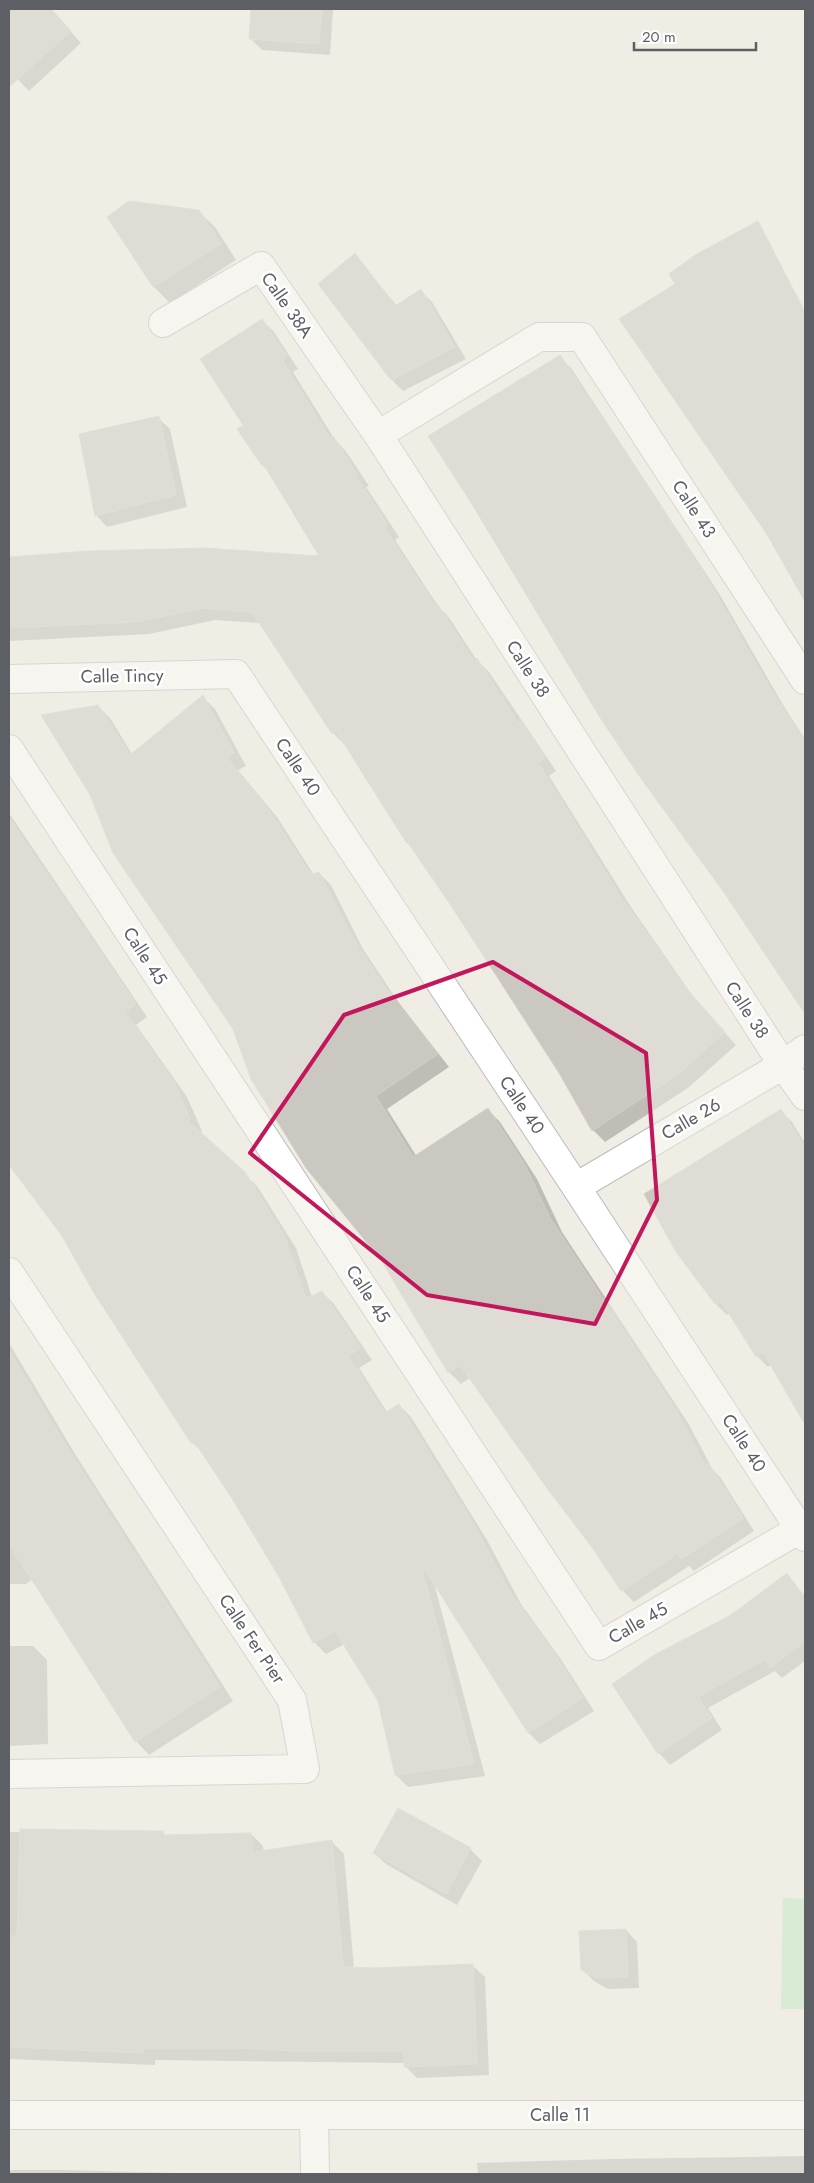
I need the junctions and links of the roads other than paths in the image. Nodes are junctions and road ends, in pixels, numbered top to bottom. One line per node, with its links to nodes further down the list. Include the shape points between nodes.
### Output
1 (163, 323): 2 (street, Calle 38A, via 261,266)
2 (378, 435): 5 (street, Calle 43, via 539,337 582,337); 8 (street, Calle 38)
3 (236, 674): 4 (street, Calle Tincy); 10 (street, Calle 40)
4 (9, 679)
5 (805, 680)
6 (9, 749): 12 (street, Calle 45, via 599,1646)
7 (805, 1049): 8 (street, Calle 26)
8 (783, 1066): 9 (street, Calle 38); 10 (street, Calle 26)
9 (805, 1096)
10 (576, 1187): 12 (street, Calle 40)
11 (9, 1272): 13 (street, Calle Fer Pier, via 292,1700 305,1769)
12 (803, 1533)
13 (9, 1774)
14 (9, 2115): 16 (street, Calle 11)
15 (805, 2115): 16 (street, Calle 11)
16 (314, 2116): 17 (street)
17 (315, 2174)

